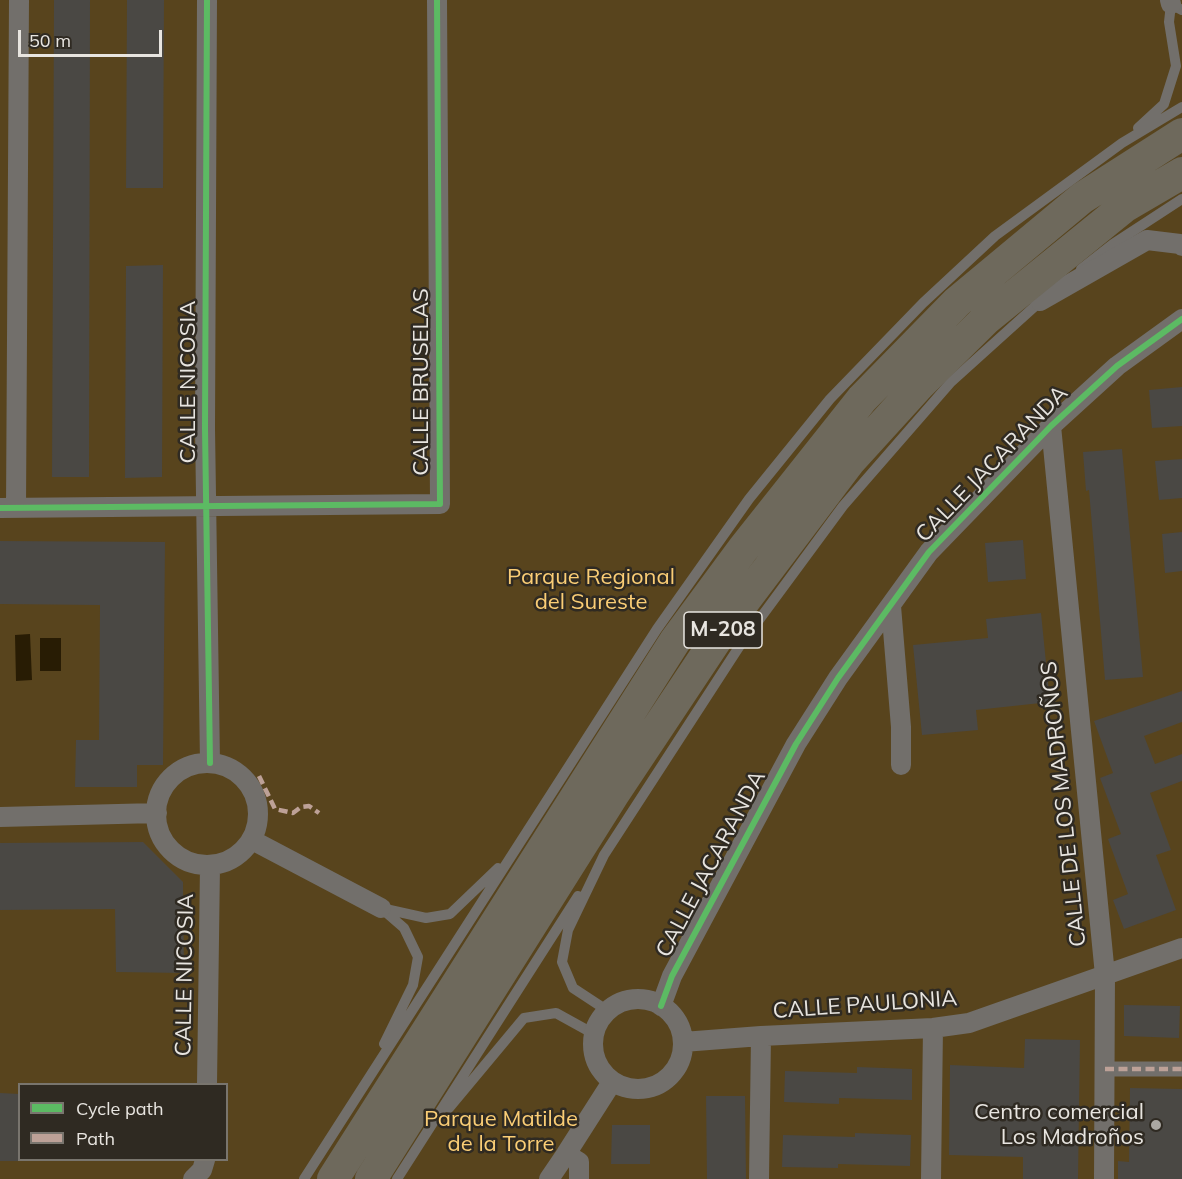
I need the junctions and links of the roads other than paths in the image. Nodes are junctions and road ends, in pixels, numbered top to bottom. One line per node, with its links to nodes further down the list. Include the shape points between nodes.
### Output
1 (20, 0): 15 (street)
2 (207, 0): 14 (street, CALLE NICOSIA)
3 (437, 0): 14 (street, CALLE BRUSELAS, via 440,504)
4 (1174, 5): 7 (lane, via 1169,22 1176,66 1164,104)
5 (1182, 107): 7 (lane)
6 (1182, 134): 44 (main road, M-208, via 1082,198 957,302 862,399 675,641)
7 (1122, 143): 23 (lane, via 995,236 830,399 749,499 657,629)
8 (1182, 173): 45 (main road, M-208, via 1124,207 986,319 849,462 726,625)
9 (1182, 199): 11 (lane, via 1113,244)
10 (1182, 246): 11 (street, via 1147,240)
11 (1040, 301): 22 (lane, via 951,382 843,506 739,648)
12 (1182, 318): 13 (street, CALLE JACARANDA, via 1117,366)
13 (1051, 426): 16 (street, CALLE JACARANDA, via 929,552); 27 (street, CALLE DE LOS MADROÑOS)
14 (206, 507): 15 (street, CALLE BRUSELAS); 17 (street, CALLE NICOSIA)
15 (8, 508)
16 (891, 606): 18 (street); 28 (street, CALLE JACARANDA, via 796,744 672,976)
17 (210, 763): 19 (street, via 188,767 170,779 159,798); 21 (street, via 232,769 255,795 258,818)
18 (901, 765)
19 (157, 813): 20 (street); 24 (street, via 159,831 170,850 188,862)
20 (0, 817)
21 (252, 840): 24 (street, via 230,860); 25 (street)
22 (604, 855): 29 (lane, via 568,930 562,962 573,988); 39 (lane)
23 (511, 856): 25 (lane, via 450,914 426,918); 38 (lane)
24 (210, 866): 37 (street, CALLE NICOSIA)
25 (381, 908): 38 (lane, via 404,928 418,957 413,985)
26 (1182, 948): 27 (street, CALLE PAULONIA)
27 (1105, 975): 30 (street, CALLE PAULONIA, via 969,1023); 34 (street, CALLE DE LOS MADROÑOS)
28 (661, 1006): 29 (street, via 634,999); 33 (street, via 680,1028)
29 (608, 1011): 31 (street)
30 (933, 1029): 32 (street, CALLE PAULONIA); 50 (street)
31 (594, 1034): 36 (street, via 596,1061); 39 (lane, via 556,1013 524,1018)
32 (760, 1036): 33 (street, CALLE PAULONIA); 49 (street)
33 (683, 1042): 36 (street, via 681,1056 666,1080 639,1090)
34 (1105, 1069): 35 (street); 51 (street, CALLE DE LOS MADROÑOS)
35 (1182, 1069)
36 (612, 1082): 40 (street)
37 (207, 1083)
38 (359, 1093): 43 (lane)
39 (418, 1146): 46 (lane)
40 (566, 1154): 47 (street); 48 (street, via 579,1162)
41 (205, 1161): 42 (street)
42 (194, 1179)
43 (304, 1179)
44 (333, 1179)
45 (371, 1179)
46 (397, 1179)
47 (549, 1179)
48 (579, 1179)
49 (759, 1179)
50 (931, 1179)
51 (1104, 1179)

